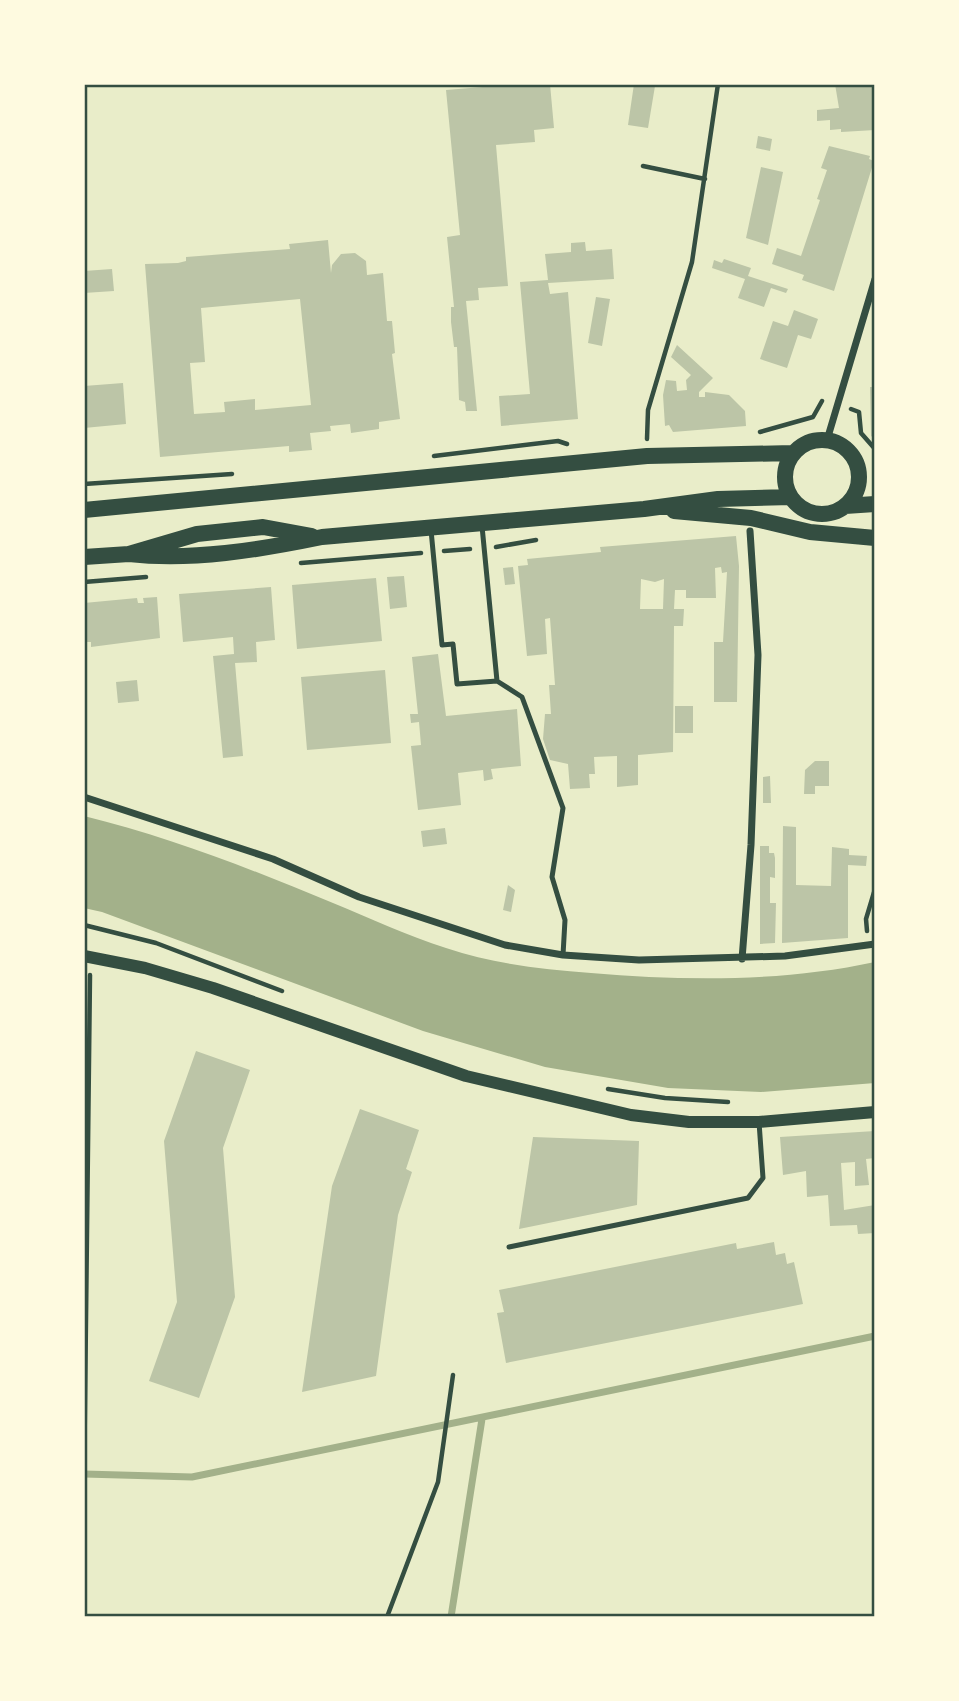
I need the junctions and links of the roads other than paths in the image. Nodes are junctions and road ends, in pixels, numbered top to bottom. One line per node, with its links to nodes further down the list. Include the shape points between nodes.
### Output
1 (875, 279): 2 (street)
2 (827, 440): 3 (main road, via 803,445); 4 (main road, via 850,452)
3 (793, 453): 6 (main road, via 785,483); 10 (main road, via 647,449)
4 (857, 464): 5 (main road); 8 (main road, via 857,487)
5 (875, 471)
6 (791, 497): 8 (main road, via 816,513 831,513); 9 (main road, via 718,499)
7 (875, 504): 8 (main road)
8 (845, 506)
9 (644, 509): 11 (main road); 14 (main road, via 751,518 810,532)
10 (84, 510)
11 (481, 523): 12 (main road); 16 (lane)
12 (431, 527): 15 (main road, via 322,537 263,527 197,534 129,554); 16 (lane, via 442,645 453,644 457,684)
13 (750, 531): 21 (street, via 758,655)
14 (875, 538)
15 (84, 557)
16 (497, 681): 19 (lane, via 522,697 563,808 552,877 565,920)
17 (84, 797): 19 (street, via 273,859 359,897 454,930)
18 (871, 945): 21 (street)
19 (563, 955): 21 (street)
20 (87, 956): 23 (street, via 170,975 415,1060 578,1104 689,1122)
21 (742, 959)
22 (875, 1112): 23 (street)
23 (759, 1122): 24 (lane, via 763,1178 748,1198)
24 (509, 1247)

